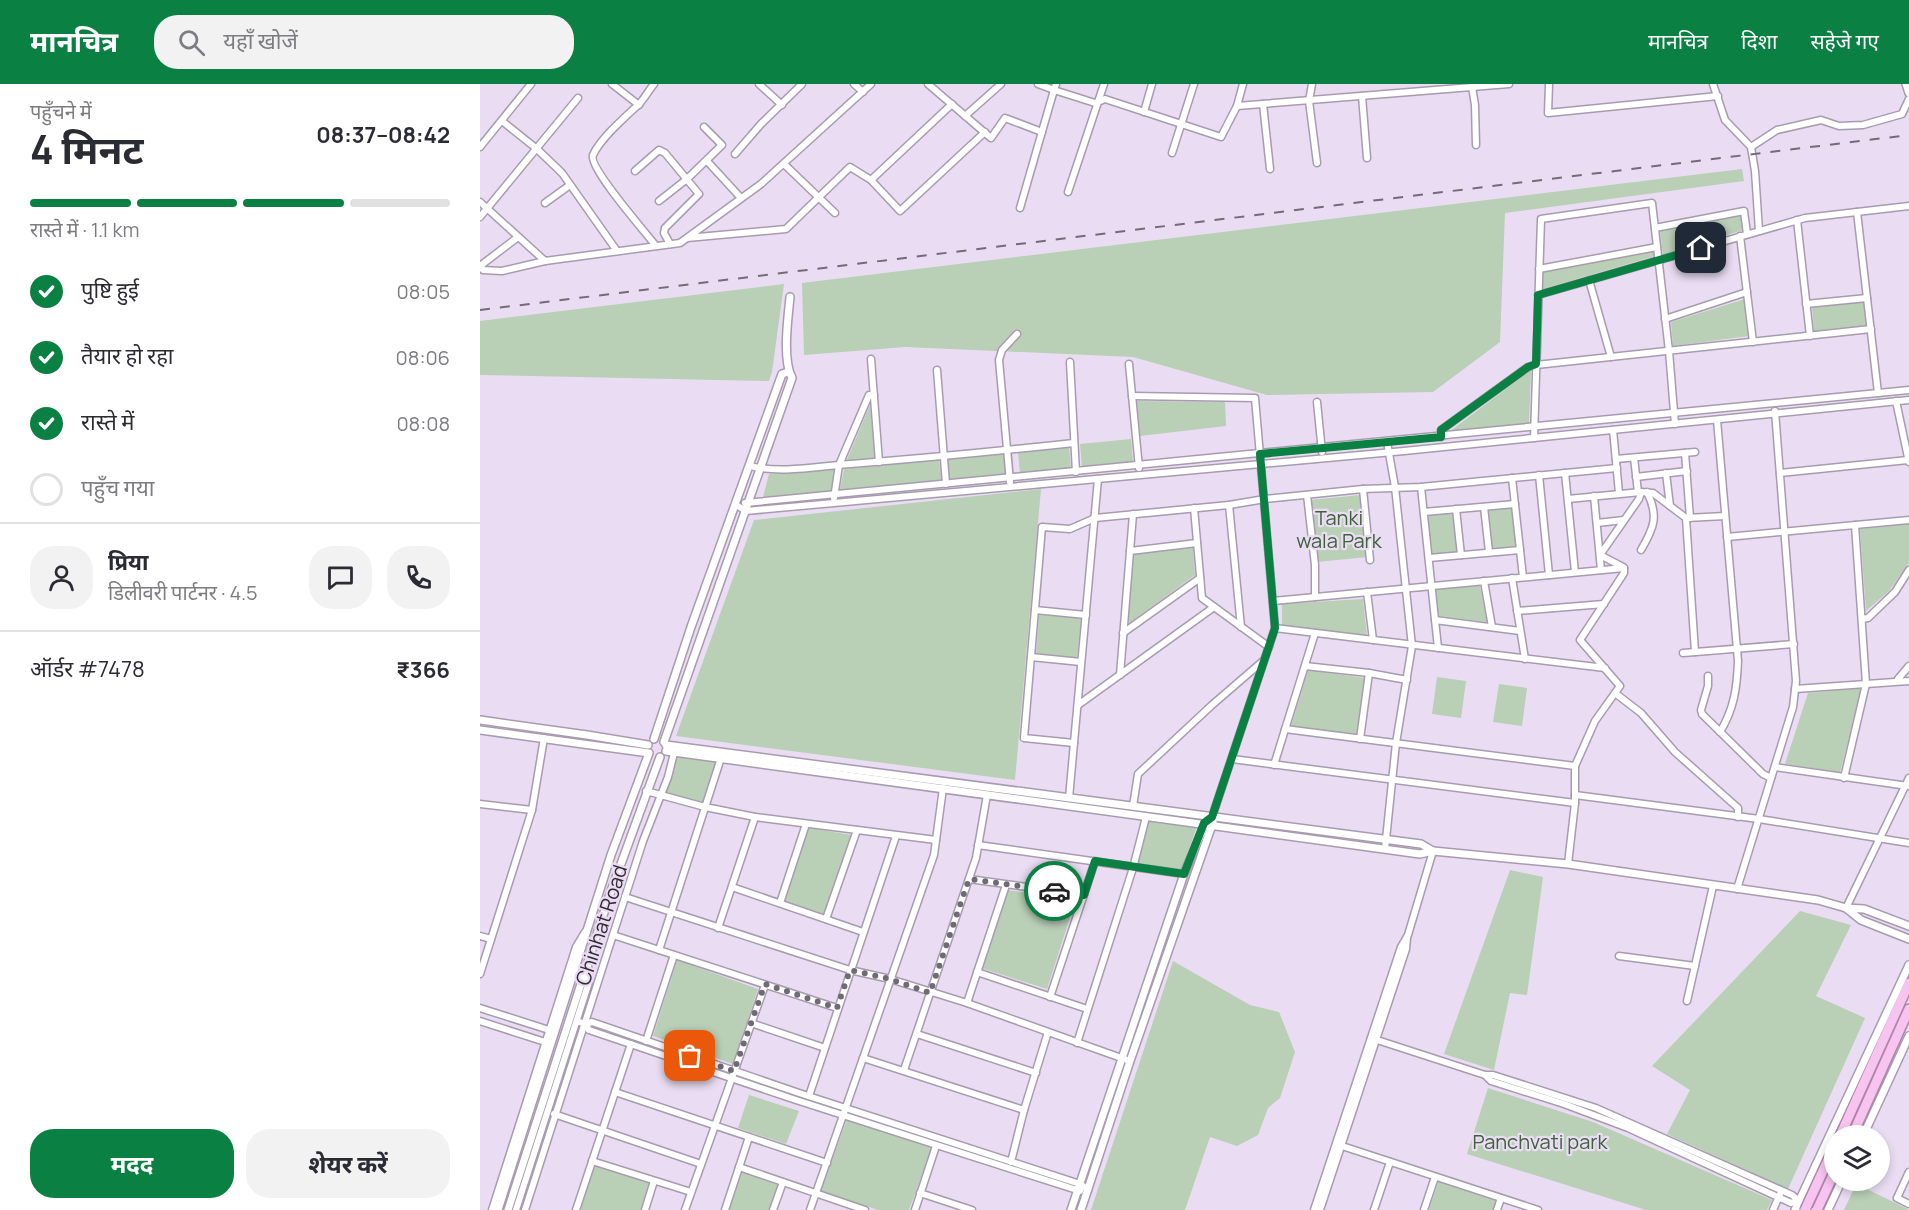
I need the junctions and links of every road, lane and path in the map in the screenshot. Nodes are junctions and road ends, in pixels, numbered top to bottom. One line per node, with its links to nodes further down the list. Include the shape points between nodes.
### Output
1 (531, 84): 37 (street)
2 (612, 84): 32 (street)
3 (654, 84): 32 (street)
4 (759, 84): 33 (street)
5 (802, 84): 33 (street)
6 (854, 84): 22 (street)
7 (871, 84): 22 (street)
8 (928, 84): 30 (street)
9 (1001, 84): 36 (street)
10 (1038, 84): 20 (street)
11 (1104, 84): 29 (street)
12 (1152, 84): 35 (street)
13 (1194, 84): 38 (street)
14 (1243, 84): 34 (street)
15 (1312, 84): 28 (street)
16 (1509, 84): 21 (street)
17 (1549, 84): 25 (street, via 1548,113)
18 (1713, 84): 25 (street)
19 (1906, 84): 23 (street)
20 (1055, 87): 29 (street); 41 (street)
21 (1472, 87): 24 (street); 42 (street)
22 (863, 92): 51 (street)
23 (1909, 93)
24 (1362, 96): 28 (street); 48 (street)
25 (1718, 96): 44 (street, via 1725,120)
26 (578, 98): 45 (street)
27 (1909, 99): 44 (street, via 1902,114 1863,125 1839,126 1821,120 1777,130)
28 (1311, 100): 31 (street); 50 (street)
29 (1098, 101): 35 (street, via 1105,99); 57 (street)
30 (952, 104): 36 (street); 55 (street)
31 (1263, 104): 34 (street); 52 (street)
32 (639, 105): 76 (street, via 602,143 592,161)
33 (782, 105): 47 (street)
34 (1237, 106): 38 (street, via 1221,137)
35 (1144, 112): 38 (street)
36 (965, 116): 40 (street)
37 (502, 121): 43 (street); 45 (street)
38 (1181, 124): 46 (street)
39 (704, 127): 49 (street, via 722,145)
40 (985, 132): 41 (street, via 991,138 1005,118); 55 (street, via 900,211)
41 (1042, 132): 64 (street)
42 (1476, 145)
43 (480, 147)
44 (1751, 147): 71 (street)
45 (537, 148): 56 (street); 65 (street)
46 (1172, 153)
47 (735, 154)
48 (1367, 158)
49 (707, 161): 54 (street); 59 (street)
50 (1317, 163)
51 (784, 164): 58 (street); 59 (street)
52 (1270, 169)
53 (635, 171): 54 (street, via 659,150)
54 (687, 179): 60 (street); 75 (street, via 699,196 665,228)
55 (871, 180): 58 (street, via 850,167)
56 (570, 185): 62 (street); 78 (street)
57 (1068, 192)
58 (818, 197): 67 (street); 74 (street, via 786,229)
59 (741, 198): 74 (street)
60 (659, 201)
61 (480, 202): 65 (street)
62 (545, 203)
63 (1909, 206): 66 (street)
64 (1020, 208)
65 (488, 209): 68 (street); 73 (street)
66 (1857, 212): 69 (street); 87 (street)
67 (835, 213)
68 (480, 217)
69 (1797, 220): 71 (street); 88 (street)
70 (1655, 228): 72 (street, via 1744,211); 77 (street); 82 (street, via 1652,202 1541,219)
71 (1759, 231): 72 (street)
72 (1744, 235): 79 (street); 84 (street)
73 (518, 237): 80 (street); 81 (street)
74 (686, 238): 75 (street)
75 (670, 244): 76 (street)
76 (656, 246): 78 (street)
77 (1657, 247): 79 (street); 82 (street)
78 (617, 251): 80 (street)
79 (1659, 260): 83 (street); 89 (street)
80 (545, 261): 81 (street, via 502,271 483,270)
81 (480, 266)
82 (1539, 269): 85 (street)
83 (1589, 280): 85 (street); 95 (street)
84 (1747, 292): 89 (street); 93 (street)
85 (1538, 295): 99 (street)
86 (790, 297): 101 (street)
87 (1867, 298): 88 (street); 90 (street)
88 (1806, 304): 92 (street)
89 (1665, 319): 94 (street)
90 (1871, 329): 92 (street); 103 (street)
91 (1017, 334): 121 (street, via 1002,350 999,360)
92 (1810, 336): 93 (street)
93 (1753, 342): 94 (street)
94 (1669, 351): 95 (street); 110 (street)
95 (1611, 357): 99 (street)
96 (871, 359): 104 (street)
97 (1070, 362): 118 (street)
98 (1129, 364): 105 (street)
99 (1536, 364): 114 (street); 116 (street, via 1441,430)
100 (937, 370): 126 (street)
101 (788, 372): 134 (street, via 782,374); 137 (street, Chinhat Road, via 792,378)
102 (1909, 390): 103 (street)
103 (1878, 393): 109 (street)
104 (874, 395): 130 (street); 133 (street, via 869,395)
105 (1132, 396): 125 (street, via 1255,398); 135 (street)
106 (1909, 400): 107 (street)
107 (1896, 401): 111 (street); 131 (street)
108 (1317, 402): 120 (street)
109 (1774, 404): 110 (street); 111 (street)
110 (1674, 414): 113 (street); 114 (street)
111 (1775, 414): 112 (street); 142 (street)
112 (1717, 420): 113 (street); 173 (street)
113 (1675, 424): 115 (street)
114 (1534, 428): 116 (street); 117 (street)
115 (1613, 430): 117 (street); 129 (street)
116 (1441, 437): 119 (street)
117 (1534, 438): 123 (street)
118 (1074, 442): 121 (street); 139 (street)
119 (1387, 442): 120 (street); 123 (street)
120 (1322, 448): 125 (street); 127 (street)
121 (1007, 450): 126 (street); 147 (street)
122 (1695, 452): 124 (street)
123 (1388, 453): 127 (street); 151 (street)
124 (1684, 453): 128 (street); 138 (street)
125 (1260, 454): 132 (street); 135 (street)
126 (944, 457): 130 (street); 149 (street)
127 (1323, 458): 132 (street)
128 (1634, 458): 129 (street); 145 (street)
129 (1616, 459): 136 (street)
130 (879, 462): 133 (street)
131 (1909, 462): 142 (street)
132 (1261, 464): 143 (street); 160 (street)
133 (839, 465): 137 (street); 156 (street)
134 (750, 466): 137 (street); 164 (street)
135 (1138, 466): 139 (street); 143 (street)
136 (1617, 468): 140 (street); 155 (street)
137 (760, 469): 161 (street, Chinhat Road)
138 (1687, 471): 141 (street); 175 (street)
139 (1076, 472): 147 (street)
140 (1565, 473): 144 (street); 159 (street)
141 (1666, 473): 145 (street); 166 (street)
142 (1780, 473): 180 (street)
143 (1139, 475): 148 (street)
144 (1539, 475): 146 (street); 195 (street)
145 (1636, 477): 154 (street)
146 (1512, 478): 152 (street); 163 (street)
147 (1009, 479): 149 (street); 150 (street)
148 (1098, 479): 150 (street); 174 (street)
149 (946, 484): 156 (street)
150 (1010, 486): 162 (street)
151 (1395, 487): 152 (street); 153 (street); 201 (street)
152 (1421, 487): 171 (street)
153 (1363, 489): 157 (street); 190 (street)
154 (1642, 492): 155 (street); 166 (street, via 1653,493); 176 (street); 184 (street, via 1654,506 1655,518)
155 (1619, 493): 158 (street)
156 (834, 495): 161 (street); 162 (street)
157 (1307, 495): 160 (street); 203 (street)
158 (1594, 496): 159 (street); 178 (street)
159 (1568, 499): 194 (street)
160 (1264, 500): 165 (street); 204 (street)
161 (748, 503): 164 (street); 170 (street, Chinhat Road)
162 (834, 503): 170 (street)
163 (1515, 504): 167 (street); 183 (street)
164 (736, 505): 170 (street); 249 (street)
165 (1229, 505): 168 (street); 212 (street)
166 (1670, 506): 175 (street)
167 (1484, 507): 169 (street); 186 (street)
168 (1194, 508): 172 (street); 182 (street)
169 (1456, 509): 171 (street); 187 (street)
170 (746, 511): 252 (street, Chinhat Road)
171 (1424, 513): 189 (street)
172 (1133, 514): 174 (street); 185 (street)
173 (1725, 516): 175 (street); 181 (street)
174 (1095, 518): 207 (street, via 1070,529 1042,527); 209 (street)
175 (1688, 518): 224 (street)
176 (1624, 520): 178 (street); 188 (street)
177 (1909, 520): 179 (street)
178 (1597, 523): 188 (street)
179 (1855, 525): 180 (street); 210 (street)
180 (1785, 531): 181 (street); 219 (street)
181 (1727, 537): 223 (street)
182 (1197, 543): 185 (street); 197 (street)
183 (1520, 550): 186 (street); 196 (street)
184 (1641, 550)
185 (1130, 551): 216 (street)
186 (1489, 552): 187 (street)
187 (1461, 555): 189 (street)
188 (1600, 555): 191 (street); 192 (street)
189 (1429, 558): 200 (street)
190 (1370, 560)
191 (1624, 568): 192 (street); 205 (street)
192 (1601, 570): 194 (street)
193 (1909, 570): 210 (street, via 1894,592 1868,618)
194 (1575, 572): 195 (street)
195 (1549, 575): 196 (street)
196 (1523, 577): 198 (street)
197 (1200, 578): 206 (street, via 1202,598); 216 (street)
198 (1512, 578): 199 (street); 208 (street)
199 (1484, 581): 200 (street); 213 (street)
200 (1432, 586): 201 (street); 211 (street)
201 (1406, 589): 202 (street); 221 (street)
202 (1367, 592): 203 (street); 218 (street)
203 (1316, 597): 204 (street)
204 (1274, 601): 214 (street)
205 (1604, 604): 208 (street); 232 (street, via 1580,640)
206 (1214, 607): 212 (street); 234 (street)
207 (1035, 610): 209 (street); 226 (street)
208 (1517, 612): 215 (street)
209 (1086, 615): 229 (street)
210 (1862, 618): 239 (street)
211 (1435, 620): 213 (street); 222 (street)
212 (1241, 627): 220 (street)
213 (1492, 627): 215 (street)
214 (1275, 628): 217 (street); 220 (street)
215 (1520, 631): 227 (street)
216 (1123, 633): 234 (street)
217 (1315, 633): 218 (street); 230 (street)
218 (1373, 640): 221 (street)
219 (1794, 644): 223 (street); 240 (street)
220 (1269, 646): 228 (street)
221 (1412, 646): 222 (street); 236 (street)
222 (1438, 648): 227 (street)
223 (1736, 649): 224 (street); 246 (street, via 1737,688 1730,717)
224 (1695, 652): 225 (street)
225 (1683, 653)
226 (1031, 657): 229 (street); 250 (street, via 1024,738)
227 (1524, 659): 232 (street)
228 (1264, 661): 256 (street); 273 (street, via 1138,774)
229 (1082, 662): 242 (street)
230 (1305, 666): 233 (street); 244 (street)
231 (1909, 666): 237 (street)
232 (1605, 668): 241 (street, via 1620,686)
233 (1369, 673): 236 (street); 248 (street)
234 (1120, 675): 242 (street)
235 (1708, 676): 246 (street, via 1701,711)
236 (1407, 680): 251 (street)
237 (1899, 681): 238 (street); 239 (street)
238 (1909, 681)
239 (1866, 684): 240 (street); 261 (street)
240 (1796, 689): 259 (street)
241 (1615, 693): 258 (street, via 1595,721); 278 (street, via 1641,713 1675,752 1738,808)
242 (1078, 705): 250 (street)
243 (480, 720): 249 (street)
244 (1285, 729): 248 (street); 257 (street)
245 (480, 730): 247 (street)
246 (1720, 732): 260 (street)
247 (544, 738): 254 (street); 275 (street)
248 (1360, 739): 251 (street)
249 (651, 742): 252 (street, via 658,739); 254 (street)
250 (1074, 743): 270 (street)
251 (1396, 743): 258 (street); 263 (street)
252 (664, 749): 253 (street); 254 (street, via 654,757); 266 (street, Chinhat Road)
253 (675, 749): 255 (street); 267 (street); 270 (street)
254 (650, 753): 307 (street, via 610,855)
255 (721, 758): 265 (street); 274 (street)
256 (1232, 759): 257 (street); 280 (street)
257 (1274, 765): 263 (street)
258 (1575, 766): 269 (street)
259 (1775, 767): 260 (street); 261 (street)
260 (1771, 778): 279 (street)
261 (1844, 778): 264 (street)
262 (1909, 778): 264 (street)
263 (1392, 780): 271 (street); 287 (street)
264 (1907, 786): 285 (street)
265 (944, 788): 268 (street); 286 (street)
266 (646, 791): 267 (street); 318 (street, Chinhat Road)
267 (661, 794): 274 (street); 302 (street)
268 (987, 795): 277 (street); 289 (street)
269 (1575, 795): 271 (street); 278 (street)
270 (1069, 798): 273 (street)
271 (1575, 803): 293 (street)
272 (480, 804): 275 (street)
273 (1133, 806): 280 (street)
274 (705, 807): 276 (street); 305 (street)
275 (532, 810): 313 (street)
276 (755, 817): 282 (street); 299 (street)
277 (1146, 817): 281 (street); 294 (street)
278 (1738, 817): 279 (street)
279 (1759, 819): 285 (street); 300 (street)
280 (1212, 821): 281 (street); 287 (street); 290 (street); 353 (street)
281 (1204, 823): 295 (street)
282 (806, 824): 283 (street); 303 (street)
283 (857, 830): 284 (street); 306 (street)
284 (896, 836): 286 (street); 310 (street)
285 (1880, 838): 288 (street); 304 (street)
286 (936, 840): 325 (street)
287 (1385, 840): 290 (street); 291 (street, via 1421,844)
288 (1909, 843)
289 (978, 845): 292 (street); 296 (street)
290 (1385, 849): 291 (street, via 1420,854)
291 (1433, 851): 293 (street); 345 (street)
292 (1095, 861): 294 (street); 301 (street)
293 (1568, 864): 298 (street)
294 (1133, 868): 295 (street); 335 (street)
295 (1184, 874): 352 (street)
296 (969, 879): 297 (street); 329 (street)
297 (1006, 885): 301 (street); 322 (street)
298 (1713, 886): 300 (street); 320 (street)
299 (732, 887): 303 (street); 309 (street)
300 (1737, 889): 304 (street, via 1818,900)
301 (1084, 895): 330 (street)
302 (625, 897): 305 (street); 311 (street)
303 (780, 903): 306 (street)
304 (1846, 908): 308 (street, via 1864,909); 314 (street, via 1861,920)
305 (671, 912): 309 (street); 315 (street)
306 (826, 919): 310 (street)
307 (589, 925): 341 (street, via 576,947); 400 (street)
308 (1909, 926)
309 (718, 928): 321 (street)
310 (863, 932): 321 (street)
311 (613, 935): 315 (street); 324 (street)
312 (480, 936): 313 (street)
313 (491, 939): 323 (street)
314 (1909, 939)
315 (659, 950): 316 (street)
316 (674, 955): 328 (street); 346 (street)
317 (1619, 956): 320 (street)
318 (588, 964): 326 (street); 401 (street, Chinhat Road)
319 (1909, 965): 396 (street)
320 (1695, 966): 331 (street)
321 (850, 970): 325 (street); 334 (street)
322 (977, 972): 330 (street); 332 (street)
323 (480, 974)
324 (600, 976): 326 (street); 340 (street)
325 (890, 979): 329 (street); 351 (street)
326 (590, 982): 337 (street)
327 (1909, 983): 367 (highway)
328 (765, 984): 334 (street); 339 (street)
329 (930, 993): 332 (street); 343 (street)
330 (1050, 997): 335 (street)
331 (1687, 1001)
332 (967, 1004): 342 (street)
333 (480, 1008): 341 (street)
334 (837, 1008): 350 (street)
335 (1087, 1009): 348 (street)
336 (1909, 1009): 368 (highway)
337 (577, 1021): 340 (street); 362 (street)
338 (480, 1022): 347 (street)
339 (751, 1023): 350 (street); 355 (street)
340 (585, 1024): 346 (street, via 592,1022); 349 (street, via 589,1030); 363 (street)
341 (549, 1030): 347 (street)
342 (1048, 1032): 348 (street); 356 (street)
343 (917, 1034): 354 (street); 356 (street)
344 (1909, 1036): 369 (street)
345 (1374, 1039): 373 (street); 394 (street, via 1628,1128)
346 (646, 1041): 355 (street)
347 (545, 1042): 399 (street)
348 (1077, 1043): 352 (street)
349 (631, 1044): 357 (street); 358 (street)
350 (825, 1048): 359 (street)
351 (863, 1058): 354 (street); 360 (street)
352 (1122, 1058): 353 (street); 386 (street)
353 (1130, 1061): 387 (street)
354 (904, 1070): 361 (street)
355 (734, 1071): 357 (street); 359 (street)
356 (1036, 1073): 361 (street)
357 (732, 1078): 364 (street); 366 (street)
358 (615, 1092): 366 (street); 370 (street)
359 (809, 1096): 360 (street)
360 (847, 1107): 364 (street); 365 (street)
361 (1024, 1110): 376 (street)
362 (548, 1112): 363 (street); 402 (street)
363 (556, 1114): 370 (street); 403 (street)
364 (845, 1116): 371 (street); 378 (street)
365 (882, 1119): 371 (street); 376 (street)
366 (715, 1125): 372 (street); 379 (street)
367 (1845, 1125)
368 (1857, 1125)
369 (1868, 1125)
370 (603, 1130): 375 (street); 379 (street)
371 (892, 1131): 374 (street)
372 (749, 1137): 378 (street); 380 (street)
373 (1339, 1144): 377 (street); 415 (street); 416 (street)
374 (936, 1146): 391 (street); 392 (street)
375 (592, 1161): 384 (street); 404 (street)
376 (1011, 1162): 386 (street)
377 (1390, 1162): 383 (street); 417 (street)
378 (827, 1163): 393 (street)
379 (701, 1164): 390 (street)
380 (739, 1167): 385 (street); 407 (street)
381 (1824, 1169): 424 (highway, bridge)
382 (1909, 1172): 397 (street, via 1897,1198)
383 (1435, 1177): 395 (street); 418 (street)
384 (654, 1181): 390 (street); 405 (street)
385 (783, 1182): 393 (street); 408 (street)
386 (1080, 1184): 387 (street); 391 (street)
387 (1088, 1190): 391 (street); 414 (street)
388 (1826, 1191): 425 (highway, bridge)
389 (1837, 1191): 426 (street)
390 (691, 1192): 406 (street)
391 (1077, 1192): 413 (street)
392 (920, 1193): 411 (street); 412 (street)
393 (816, 1194): 398 (street); 409 (street)
394 (1780, 1194): 396 (street, via 1792,1195); 421 (street)
395 (1501, 1198): 419 (street); 420 (street)
396 (1795, 1202): 422 (street); 423 (street); 425 (street)
397 (1909, 1204)
398 (850, 1208): 410 (street)
399 (492, 1210)
400 (498, 1210)
401 (508, 1210)
402 (516, 1210)
403 (525, 1210)
404 (576, 1210)
405 (645, 1210)
406 (685, 1210)
407 (725, 1210)
408 (773, 1210)
409 (810, 1210)
410 (865, 1210)
411 (915, 1210)
412 (972, 1210)
413 (1071, 1210)
414 (1081, 1210)
415 (1314, 1210)
416 (1320, 1210)
417 (1374, 1210)
418 (1424, 1210)
419 (1497, 1210)
420 (1538, 1210)
421 (1773, 1210)
422 (1788, 1210)
423 (1795, 1210)
424 (1805, 1210)
425 (1818, 1210)
426 (1828, 1210)

